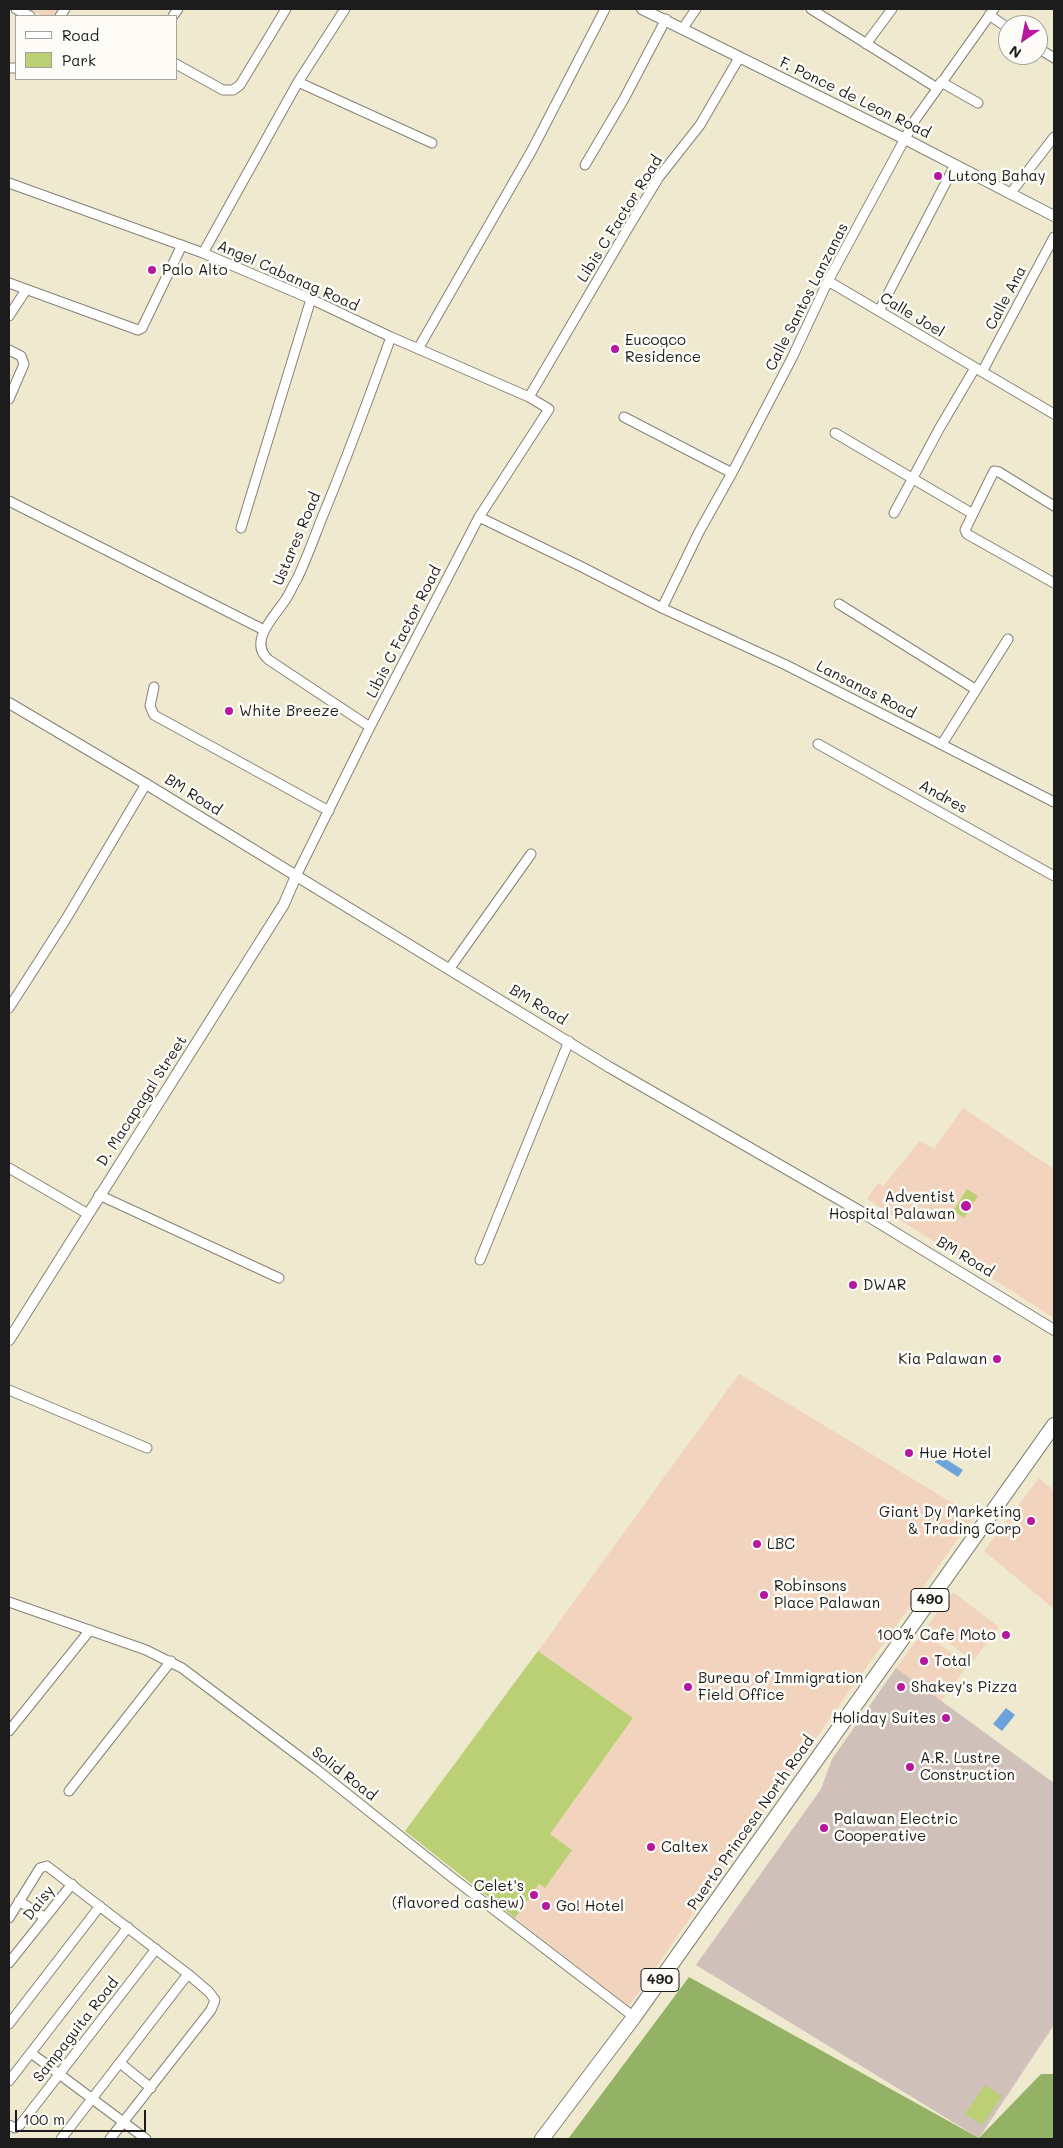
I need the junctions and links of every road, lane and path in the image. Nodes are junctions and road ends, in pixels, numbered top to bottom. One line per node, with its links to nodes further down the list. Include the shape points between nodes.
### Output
1 (16, 9): 10 (street)
2 (286, 9): 15 (street, via 240,85 233,90 223,90)
3 (345, 9): 16 (street)
4 (605, 9): 37 (street, via 532,150)
5 (642, 9): 11 (street, F. Ponce de Leon Road)
6 (696, 9): 12 (street)
7 (811, 9): 13 (street)
8 (892, 9): 13 (street)
9 (991, 12): 17 (street, Calle Santos Lanzanas)
10 (28, 15)
11 (666, 19): 12 (street, F. Ponce de Leon Road); 23 (street)
12 (683, 28): 14 (street, F. Ponce de Leon Road)
13 (866, 44): 17 (street)
14 (739, 58): 20 (street, F. Ponce de Leon Road); 40 (street, Libis C Factor Road, via 700,125 659,177 634,217)
15 (178, 65)
16 (298, 82): 21 (street); 29 (street)
17 (939, 85): 18 (street); 20 (street, Calle Santos Lanzanas)
18 (978, 103)
19 (1054, 137): 25 (street)
20 (905, 139): 22 (street, F. Ponce de Leon Road); 30 (street, Calle Santos Lanzanas)
21 (432, 143)
22 (955, 165): 25 (street, F. Ponce de Leon Road); 34 (street)
23 (585, 166)
24 (9, 183): 28 (street, Angel Cabanag Road)
25 (1010, 194): 26 (street, F. Ponce de Leon Road)
26 (1054, 216)
27 (1054, 237): 39 (street, Calle Ana)
28 (182, 245): 29 (street, Angel Cabanag Road); 32 (street, via 142,328 138,330)
29 (203, 253): 33 (street, Angel Cabanag Road)
30 (828, 282): 34 (street, Calle Joel); 46 (street, Calle Santos Lanzanas)
31 (9, 283): 32 (street)
32 (26, 290): 35 (street)
33 (311, 299): 36 (street, Angel Cabanag Road); 53 (street)
34 (879, 311): 39 (street, Calle Joel)
35 (9, 316)
36 (391, 337): 37 (street, Angel Cabanag Road); 57 (street, Ustares Road, via 298,575)
37 (418, 349): 40 (street, Angel Cabanag Road)
38 (9, 350): 41 (street, via 21,356 24,364)
39 (978, 370): 43 (street, Calle Joel); 47 (street, Calle Ana)
40 (529, 397): 42 (street, Angel Cabanag Road)
41 (9, 399)
42 (549, 409): 52 (street, Libis C Factor Road)
43 (1054, 414)
44 (624, 417): 46 (street)
45 (835, 433): 47 (street)
46 (732, 473): 56 (street, Calle Santos Lanzanas)
47 (911, 478): 50 (street, Calle Ana); 51 (street)
48 (9, 501): 57 (street)
49 (1054, 506): 51 (street, via 994,471)
50 (894, 513)
51 (972, 514): 54 (street, via 966,527 967,534)
52 (479, 517): 56 (street, Lansanas Road); 62 (street, Libis C Factor Road)
53 (241, 528)
54 (1054, 583)
55 (839, 604): 60 (street)
56 (662, 608): 64 (street, Lansanas Road, via 786,664)
57 (264, 630): 62 (street, via 260,650 263,656)
58 (1008, 639): 60 (street)
59 (154, 687): 67 (street, via 150,706 154,715)
60 (975, 689): 64 (street)
61 (9, 703): 65 (street, BM Road)
62 (370, 727): 67 (street, Libis C Factor Road)
63 (818, 744): 70 (street, Andres)
64 (942, 744): 66 (street, Lansanas Road)
65 (146, 784): 69 (street, BM Road); 72 (street)
66 (1054, 802)
67 (329, 811): 69 (street, Libis C Factor Road)
68 (531, 854): 71 (street)
69 (296, 876): 71 (street, BM Road); 75 (street, D. Macapagal Street, via 284,904)
70 (1054, 876)
71 (450, 968): 73 (street, BM Road)
72 (9, 1008)
73 (569, 1042): 77 (street); 79 (street, BM Road, via 863,1213)
74 (9, 1168): 76 (street)
75 (99, 1195): 76 (street, D. Macapagal Street); 78 (street)
76 (88, 1214): 80 (street, D. Macapagal Street)
77 (480, 1260)
78 (279, 1278)
79 (1054, 1330)
80 (9, 1340)
81 (9, 1390): 83 (street)
82 (1054, 1425): 98 (main road, Puerto Princesa North Road / 490)
83 (147, 1448)
84 (9, 1602): 85 (street, Solid Road)
85 (90, 1630): 86 (street, Solid Road); 87 (street)
86 (171, 1661): 88 (street); 98 (street, Solid Road, via 316,1769)
87 (9, 1731)
88 (70, 1790)
89 (72, 1884): 90 (street, via 45,1865); 91 (street); 93 (street, Daisy)
90 (19, 1901): 92 (street); 93 (street)
91 (100, 1906): 94 (street); 99 (street)
92 (9, 1918)
93 (44, 1918): 96 (street, Daisy)
94 (128, 1928): 95 (street); 100 (street)
95 (156, 1949): 97 (street); 102 (street, Sampaguita Road)
96 (9, 1963)
97 (188, 1974): 101 (street); 104 (street, via 213,1996 214,2005)
98 (634, 2017): 111 (main road, Puerto Princesa North Road / 490)
99 (9, 2024)
100 (31, 2053): 102 (street); 103 (street)
101 (120, 2063): 104 (street); 105 (street)
102 (59, 2074): 105 (street); 107 (street, Sampaguita Road)
103 (9, 2081)
104 (151, 2088): 106 (street)
105 (92, 2098): 106 (street); 108 (street)
106 (123, 2122): 109 (street); 110 (street)
107 (13, 2126)
108 (61, 2139)
109 (110, 2139)
110 (146, 2139)
111 (542, 2139)

